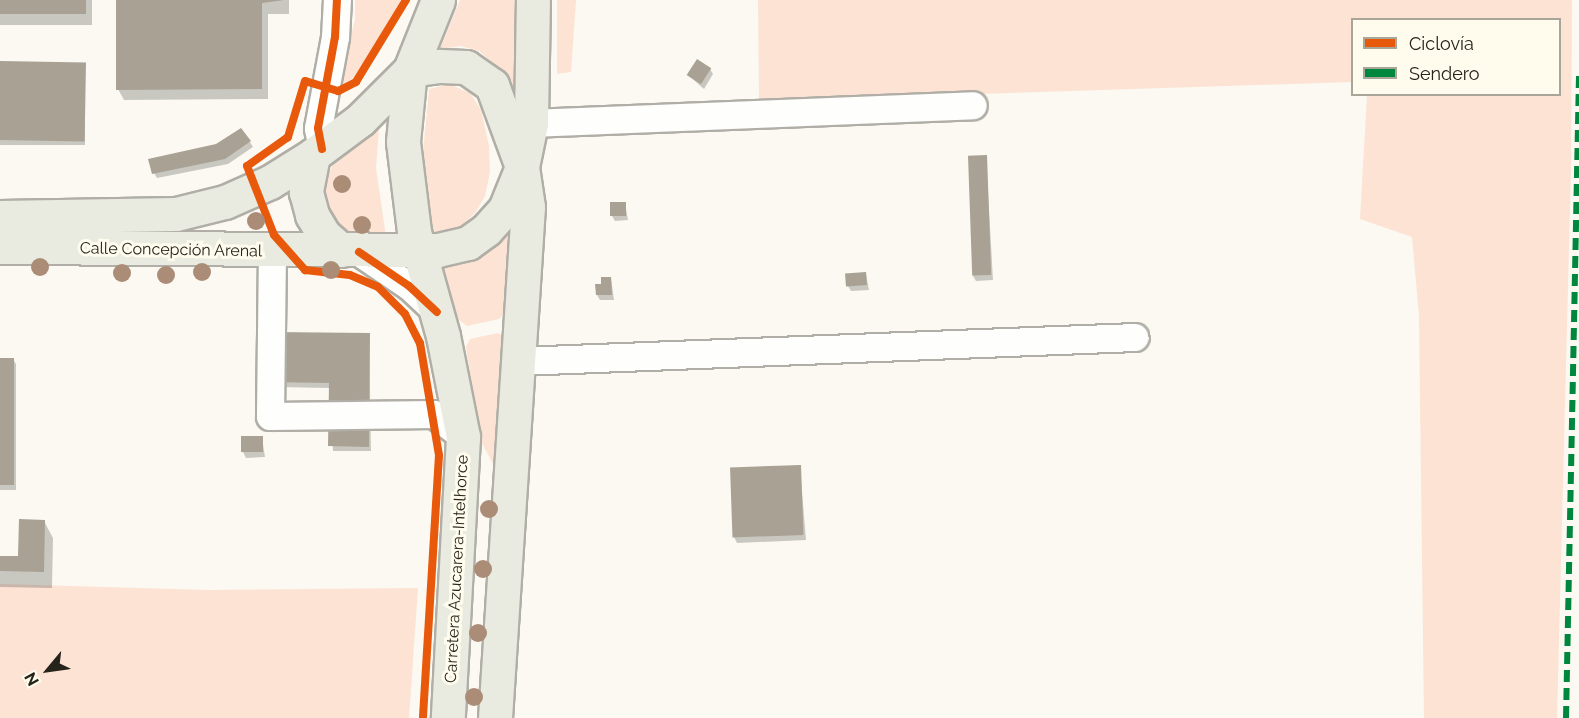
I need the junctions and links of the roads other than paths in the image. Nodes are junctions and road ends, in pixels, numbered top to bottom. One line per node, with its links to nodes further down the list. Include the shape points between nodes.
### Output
1 (337, 0): 7 (street)
2 (438, 0): 4 (main road, Carretera Azucarera-Intelhorce)
3 (533, 0): 6 (main road)
4 (410, 70): 7 (main road, Calle Concepción Arenal, via 360,120); 8 (main road, via 466,67 492,86); 13 (main road, Carretera Azucarera-Intelhorce, via 404,153 408,197)
5 (973, 105): 6 (street)
6 (531, 123): 8 (main road)
7 (318, 152): 9 (main road, Calle Concepción Arenal, via 270,182 225,202 176,214); 12 (main road, via 306,192 312,214 324,236)
8 (522, 167): 13 (main road, Calle Concepción Arenal, via 505,209 486,230 468,243); 16 (main road, via 528,207)
9 (0, 217)
10 (0, 247): 11 (main road, Calle Concepción Arenal)
11 (272, 251): 12 (main road, Calle Concepción Arenal); 17 (street, via 270,416 434,414)
12 (350, 251): 13 (main road, Calle Concepción Arenal); 14 (street, via 409,286)
13 (420, 252): 14 (main road, Carretera Azucarera-Intelhorce)
14 (437, 312): 17 (main road, Carretera Azucarera-Intelhorce)
15 (1135, 337): 16 (street)
16 (519, 361): 19 (main road)
17 (463, 437): 18 (main road, Carretera Azucarera-Intelhorce)
18 (448, 718)
19 (495, 718)

